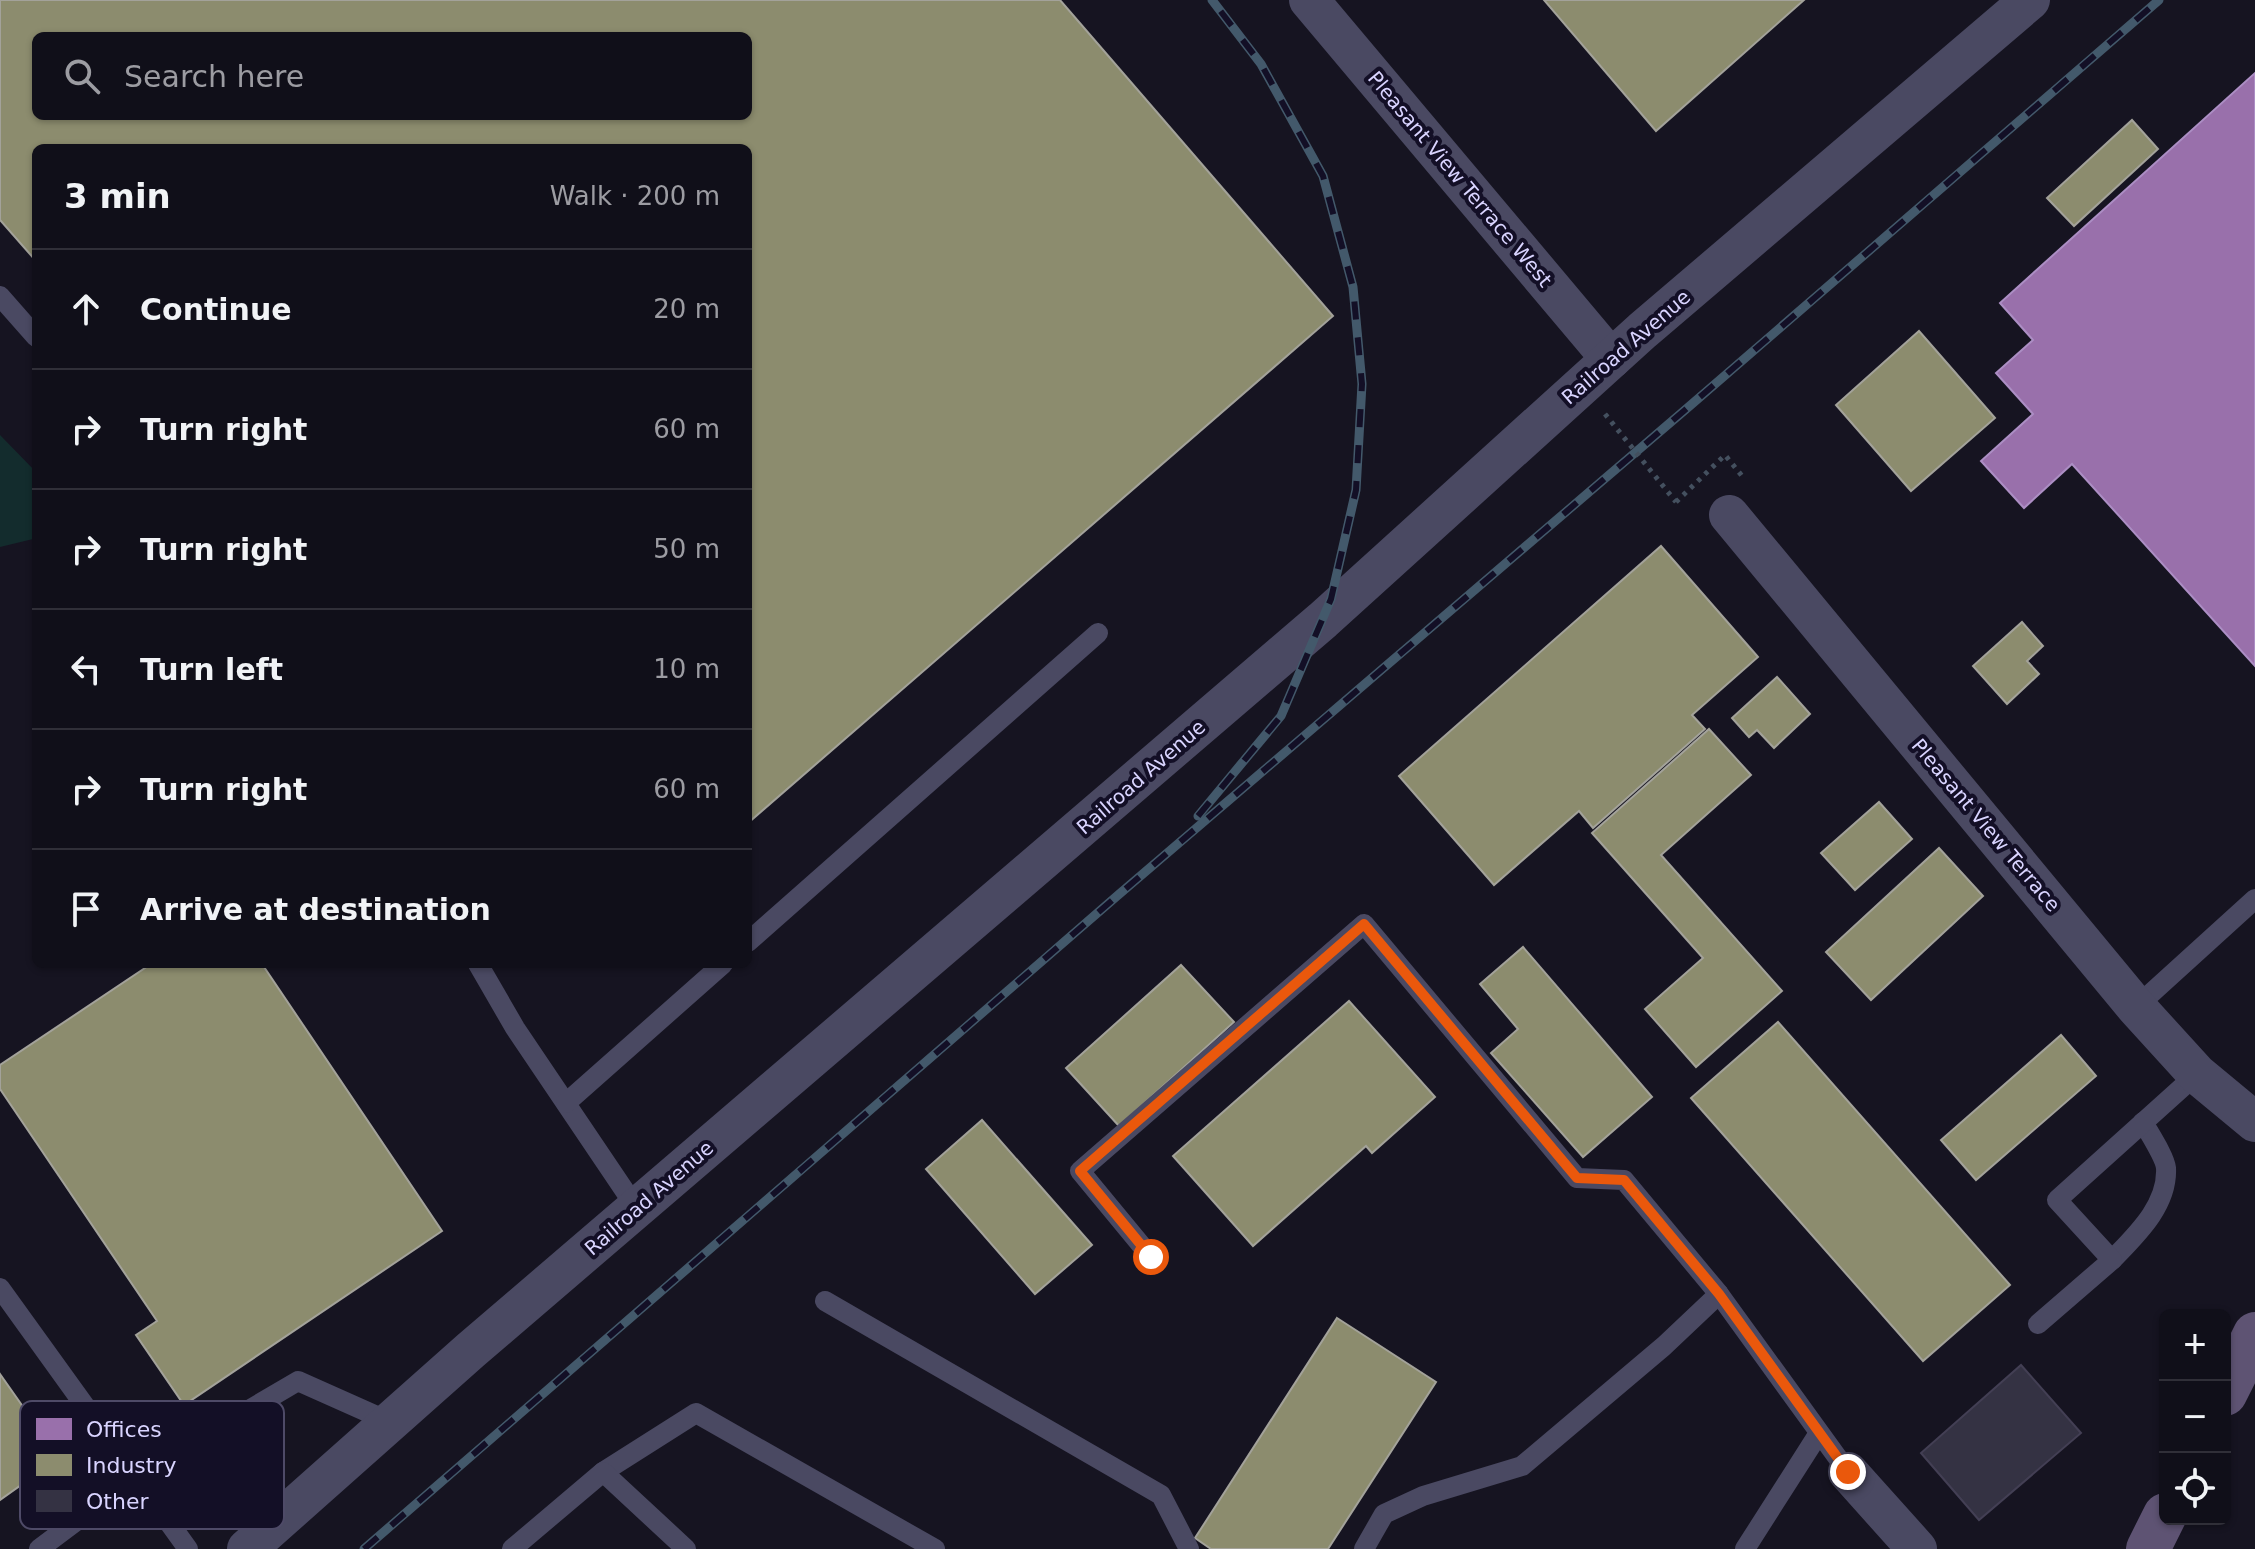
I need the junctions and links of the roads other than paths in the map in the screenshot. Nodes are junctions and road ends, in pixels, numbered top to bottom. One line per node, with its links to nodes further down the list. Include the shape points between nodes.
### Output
1 (1309, 0): 5 (street, Pleasant View Terrace West)
2 (2030, 0): 5 (street, Railroad Avenue)
3 (0, 296): 4 (lane)
4 (32, 332)
5 (1611, 359): 17 (street, Railroad Avenue, via 1323,620)
6 (1729, 515): 12 (street, Pleasant View Terrace)
7 (1098, 633): 9 (lane)
8 (2255, 899): 12 (lane)
9 (752, 938)
10 (480, 968): 14 (lane)
11 (718, 968): 14 (lane)
12 (2136, 1007): 13 (street, Pleasant View Terrace)
13 (2197, 1074): 15 (lane); 16 (street, Pleasant View Terrace)
14 (566, 1103): 17 (lane)
15 (2143, 1122): 19 (lane, via 2166,1167 2160,1199 2144,1227); 19 (lane, via 2057,1200)
16 (2255, 1122)
17 (637, 1209): 28 (street, Railroad Avenue)
18 (1151, 1257): 21 (lane, via 1080,1171 1364,924 1577,1178 1624,1180)
19 (2112, 1260): 23 (lane)
20 (0, 1288): 26 (lane)
21 (1719, 1294): 29 (lane); 44 (lane, via 1522,1466 1423,1496 1384,1514)
22 (825, 1301): 43 (lane, via 1161,1495)
23 (2038, 1324)
24 (2255, 1334): 25 (main road)
25 (2231, 1382)
26 (81, 1401)
27 (264, 1401): 28 (lane, via 298,1381)
28 (390, 1422): 32 (street, Railroad Avenue)
29 (1819, 1433): 31 (lane); 45 (lane)
30 (603, 1472): 40 (lane); 41 (lane); 42 (lane, via 696,1413)
31 (1848, 1472): 46 (street)
32 (284, 1516)
33 (2160, 1525): 47 (main road)
34 (66, 1529): 37 (lane)
35 (173, 1529): 38 (lane)
36 (270, 1529): 39 (street, Railroad Avenue)
37 (39, 1549)
38 (188, 1549)
39 (247, 1549)
40 (512, 1549)
41 (686, 1549)
42 (935, 1549)
43 (1189, 1549)
44 (1364, 1549)
45 (1745, 1549)
46 (1917, 1549)
47 (2148, 1549)

